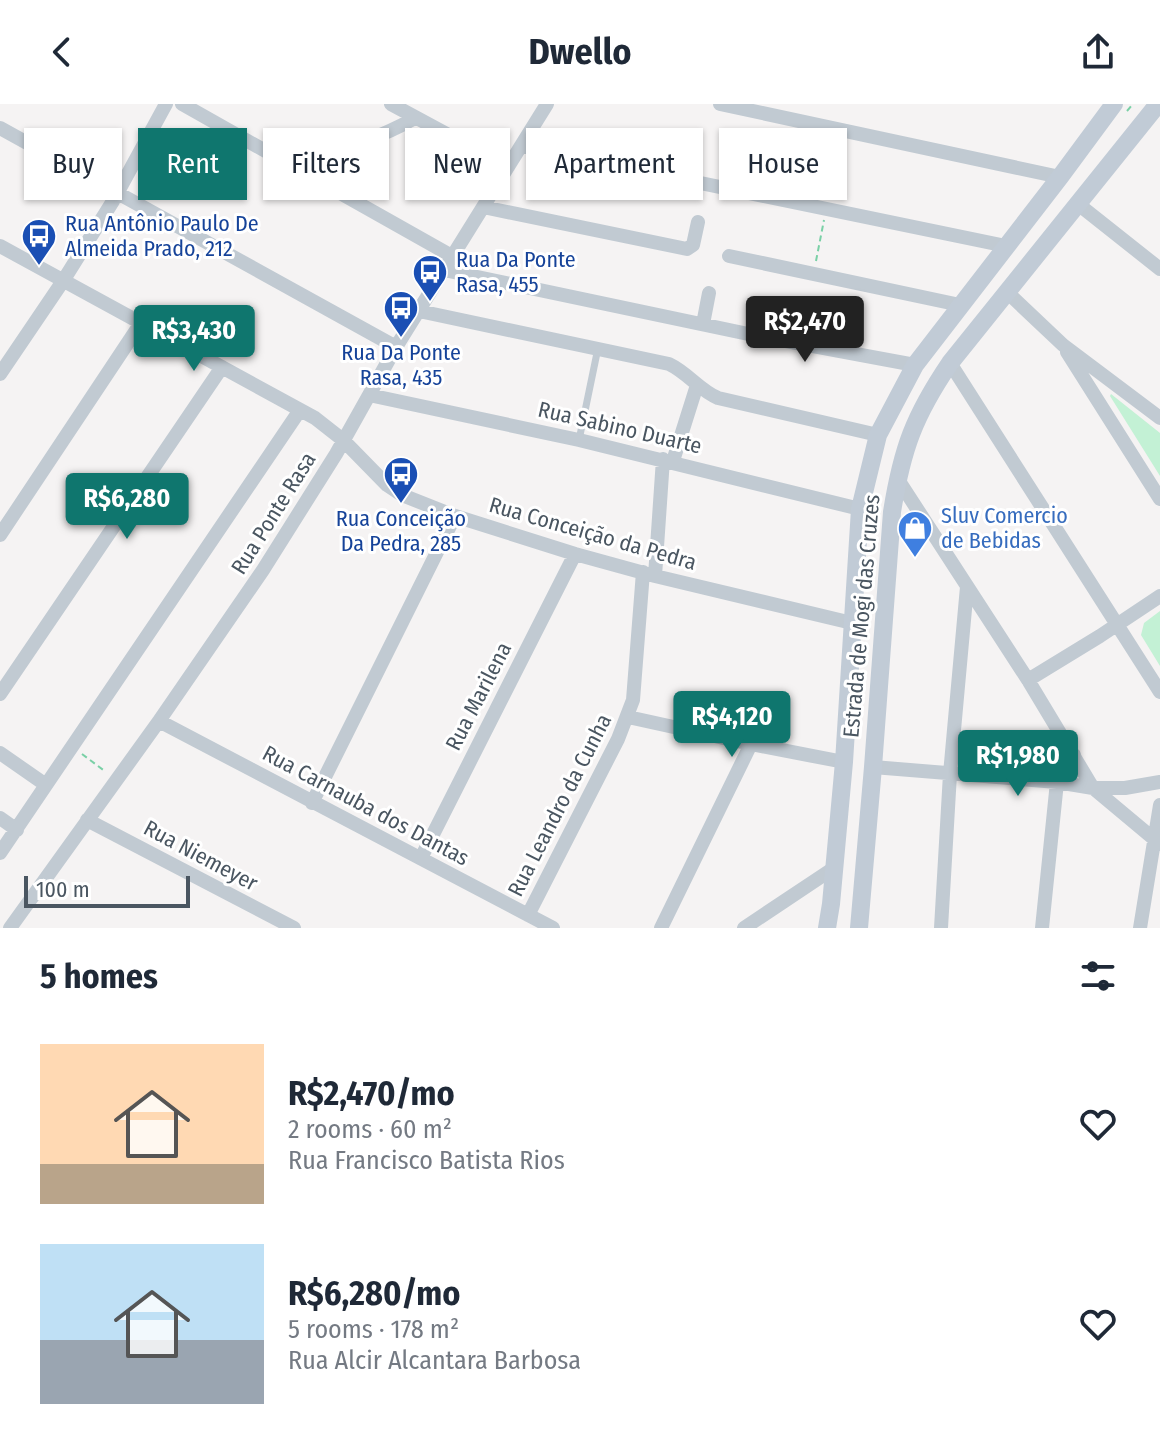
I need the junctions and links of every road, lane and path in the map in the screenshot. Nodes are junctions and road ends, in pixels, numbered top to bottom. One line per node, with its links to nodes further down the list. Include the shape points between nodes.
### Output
1 (166, 104): 18 (street)
2 (182, 104): 15 (street)
3 (391, 104): 9 (street)
4 (547, 104): 14 (street, Rua Ponte Rasa)
5 (720, 104): 17 (street)
6 (1133, 104): 8 (path)
7 (1154, 109): 23 (main road, Estrada de Mogi das Cruzes)
8 (1117, 112): 17 (main road, Estrada de Mogi das Cruzes)
9 (415, 118): 11 (street); 12 (street)
10 (0, 128): 13 (street)
11 (434, 128)
12 (389, 132)
13 (24, 141)
14 (521, 146): 16 (street, Rua Ponte Rasa); 25 (street)
15 (263, 150)
16 (510, 164)
17 (1060, 177): 28 (main road, Estrada de Mogi das Cruzes)
18 (122, 184)
19 (122, 196): 44 (street)
20 (113, 200): 34 (street)
21 (352, 200): 30 (street)
22 (487, 200): 24 (street, Rua Ponte Rasa)
23 (1078, 204): 31 (street); 35 (main road, Estrada de Mogi das Cruzes)
24 (483, 207): 26 (street, via 687,249 693,245); 30 (street, Rua Ponte Rasa)
25 (827, 209): 28 (street); 33 (path)
26 (698, 222)
27 (0, 246): 34 (street, Rua Conceição da Pedra)
28 (1006, 246): 38 (main road, Estrada de Mogi das Cruzes)
29 (733, 252): 33 (street)
30 (452, 256): 32 (street, Rua Ponte Rasa)
31 (1160, 269)
32 (444, 270): 39 (street, Rua Ponte Rasa); 41 (street)
33 (813, 274): 38 (street)
34 (63, 281): 40 (street, Rua Conceição da Pedra); 49 (street)
35 (1007, 292): 43 (street); 46 (main road, Estrada de Mogi das Cruzes)
36 (709, 293): 41 (street)
37 (777, 305): 42 (street)
38 (960, 305): 47 (main road, Estrada de Mogi das Cruzes)
39 (419, 311): 44 (street, Rua Ponte Rasa); 45 (street)
40 (141, 323): 48 (street, Rua Conceição da Pedra); 64 (street)
41 (703, 324): 42 (street)
42 (770, 338): 47 (street)
43 (1063, 345): 50 (street); 52 (street)
44 (396, 347): 53 (street, Rua Ponte Rasa)
45 (598, 348): 51 (street, via 669,364); 58 (lane)
46 (950, 363): 60 (main road, Estrada de Mogi das Cruzes, via 917,418); 70 (street)
47 (915, 365): 56 (main road, Estrada de Mogi das Cruzes)
48 (222, 367): 54 (street, Rua Conceição da Pedra); 73 (street)
49 (0, 374)
50 (1106, 377): 52 (street); 55 (street)
51 (697, 385): 56 (street, via 718,398); 59 (street, Rua Leandro da Cunha)
52 (1090, 389): 61 (street)
53 (369, 395): 57 (street, Rua Ponte Rasa); 58 (street, Rua Sabino Duarte)
54 (300, 410): 57 (street, Rua Conceição da Pedra); 77 (street)
55 (1160, 418)
56 (878, 435): 62 (main road, Estrada de Mogi das Cruzes)
57 (343, 440): 63 (street, Rua Conceição da Pedra, via 387,485); 75 (street, Rua Ponte Rasa, via 263,570)
58 (579, 440): 59 (street, Rua Sabino Duarte)
59 (668, 460): 62 (street, Rua Sabino Duarte); 66 (street, Rua Leandro da Cunha)
60 (897, 478): 67 (street); 81 (main road, Estrada de Mogi das Cruzes)
61 (1160, 499)
62 (860, 509): 69 (main road, Estrada de Mogi das Cruzes)
63 (455, 516): 65 (street, Rua Conceição da Pedra); 88 (street)
64 (0, 535)
65 (575, 554): 66 (street, Rua Conceição da Pedra); 95 (street, Rua Marilena)
66 (649, 574): 69 (street, Rua Conceição da Pedra); 74 (street, Rua Leandro da Cunha)
67 (967, 587): 71 (street); 82 (street)
68 (1160, 596): 70 (street)
69 (852, 623): 80 (main road, Estrada de Mogi das Cruzes)
70 (1118, 625): 71 (street); 72 (street)
71 (1028, 680): 79 (street)
72 (1160, 692)
73 (0, 694)
74 (628, 717): 76 (street); 97 (street, Rua Leandro da Cunha)
75 (159, 721): 83 (street, Rua Ponte Rasa); 88 (street, Rua Carnauba dos Dantas)
76 (751, 744): 80 (street); 101 (street)
77 (72, 746): 83 (path); 86 (street)
78 (0, 753): 86 (street)
79 (1074, 755): 84 (street); 87 (street)
80 (844, 762): 96 (main road, Estrada de Mogi das Cruzes)
81 (873, 767): 82 (street); 104 (main road, Estrada de Mogi das Cruzes)
82 (950, 774): 84 (street); 105 (street)
83 (117, 781): 91 (street, Rua Ponte Rasa)
84 (1057, 782): 87 (street); 106 (street)
85 (1160, 782): 87 (street)
86 (46, 785): 92 (street)
87 (1093, 788): 93 (street)
88 (312, 803): 95 (street, Rua Carnauba dos Dantas)
89 (1160, 805): 93 (street)
90 (0, 818): 92 (street)
91 (87, 820): 98 (street, Rua Ponte Rasa); 99 (street, Rua Niemeyer)
92 (17, 830): 94 (street)
93 (1158, 842): 107 (street)
94 (0, 853)
95 (421, 858): 97 (street, Rua Carnauba dos Dantas)
96 (834, 868): 102 (street); 103 (main road, Estrada de Mogi das Cruzes)
97 (528, 915): 100 (street, Rua Carnauba dos Dantas)
98 (10, 928)
99 (294, 928)
100 (553, 928)
101 (661, 928)
102 (744, 928)
103 (827, 928)
104 (859, 928)
105 (941, 928)
106 (1042, 928)
107 (1140, 928)

